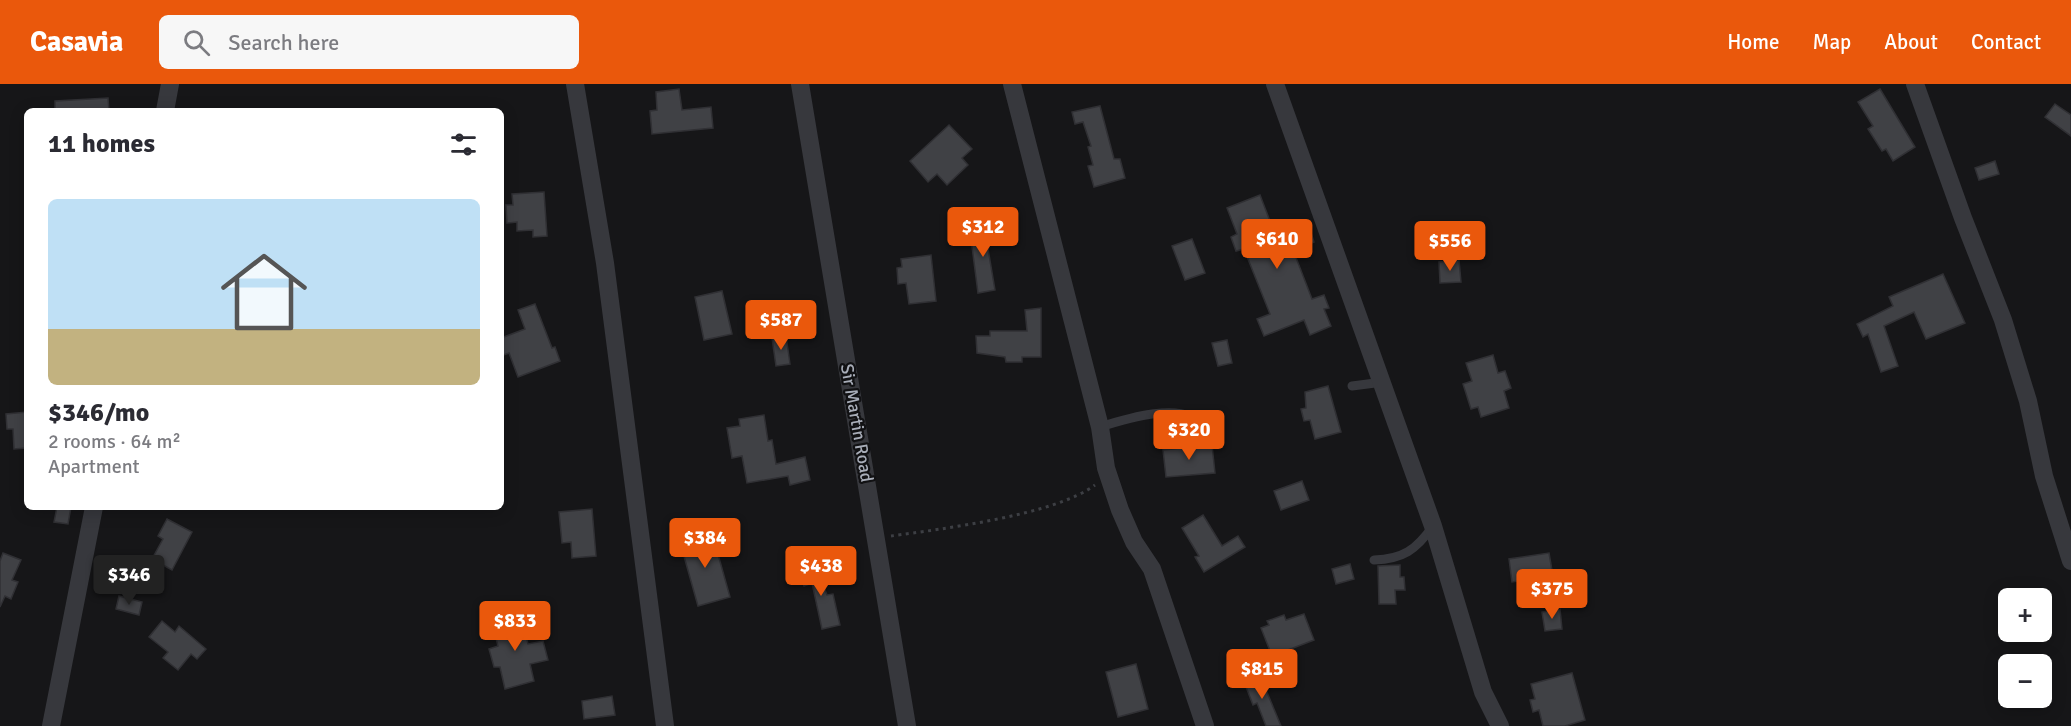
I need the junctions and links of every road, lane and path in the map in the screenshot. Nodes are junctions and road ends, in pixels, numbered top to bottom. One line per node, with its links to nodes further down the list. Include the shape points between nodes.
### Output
1 (170, 84): 7 (street)
2 (575, 84): 19 (street, via 605,263)
3 (800, 84): 15 (street, Sir Martin Road)
4 (1012, 84): 11 (street)
5 (1275, 84): 8 (street)
6 (1915, 84): 17 (street, via 2003,320)
7 (166, 108)
8 (1383, 382): 9 (lane); 14 (street)
9 (1352, 386)
10 (1203, 426): 11 (lane, via 1197,418 1182,413 1136,416)
11 (1100, 427): 12 (street)
12 (1106, 468): 15 (path, via 1096,483 1070,499 938,529); 21 (street, via 1128,530 1152,569)
13 (93, 510): 18 (street)
14 (1432, 525): 16 (lane, via 1421,543 1396,559); 22 (street, via 1474,667)
15 (877, 538): 20 (street, Sir Martin Road)
16 (1374, 560)
17 (2071, 561)
18 (51, 726)
19 (665, 726)
20 (907, 726)
21 (1205, 726)
22 (1500, 726)

